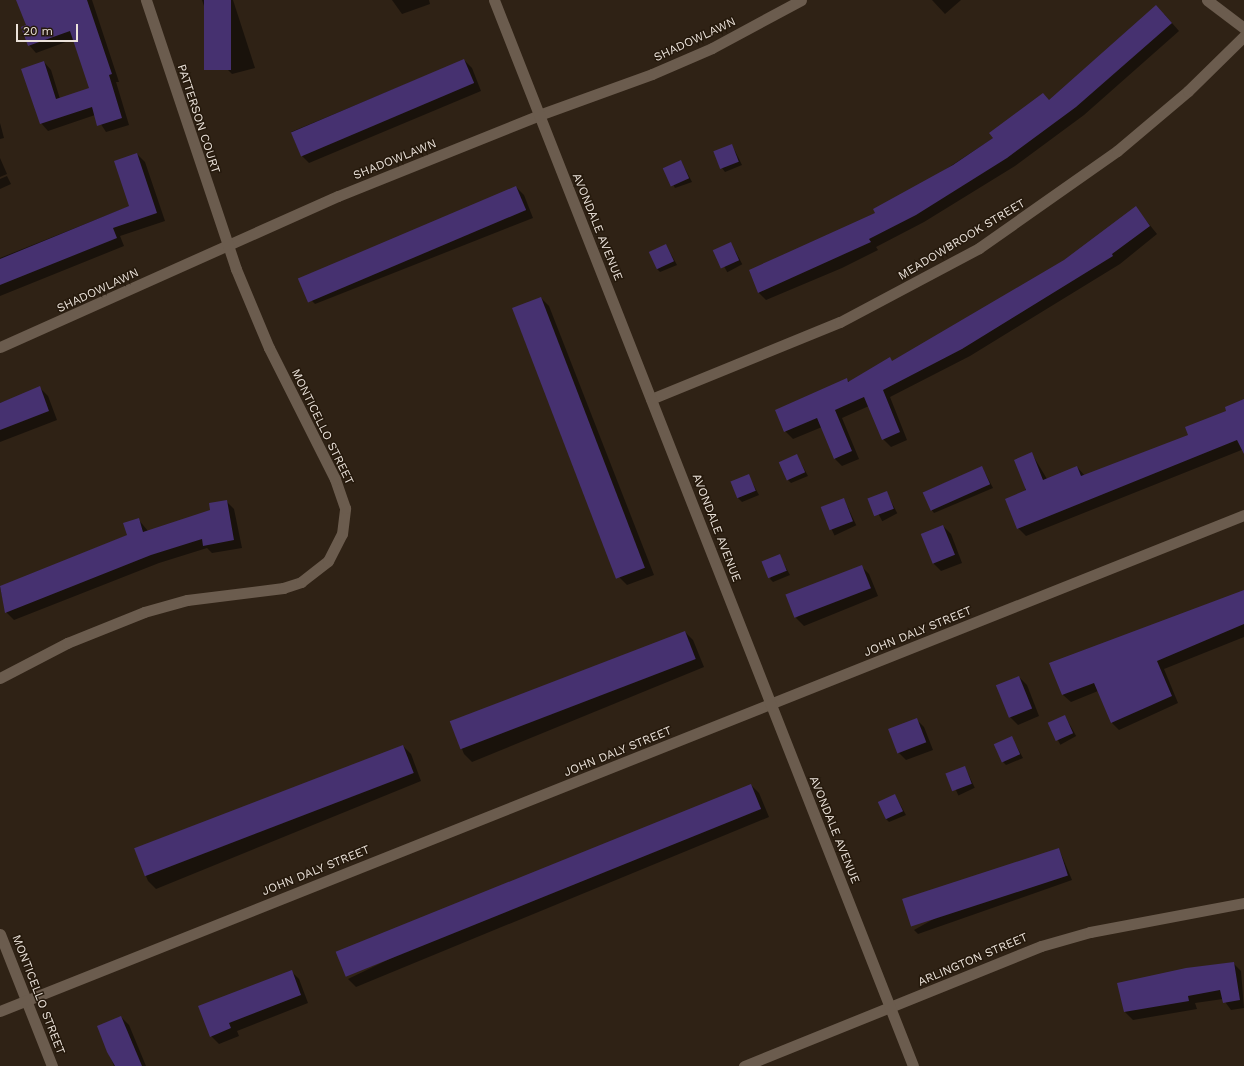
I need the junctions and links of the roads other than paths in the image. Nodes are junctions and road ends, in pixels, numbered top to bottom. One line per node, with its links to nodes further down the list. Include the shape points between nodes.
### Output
1 (146, 0): 8 (street, PATTERSON COURT)
2 (494, 0): 7 (street, AVONDALE AVENUE)
3 (801, 0): 7 (street, SHADOWLAWN, via 679,63)
4 (1207, 0): 5 (street)
5 (1244, 28)
6 (1244, 36): 10 (street, MEADOWBROOK STREET, via 1188,91 1117,151 979,248 840,322)
7 (539, 115): 8 (street, SHADOWLAWN); 10 (street, AVONDALE AVENUE)
8 (226, 245): 9 (street, SHADOWLAWN, via 62,322); 12 (street, MONTICELLO STREET, via 269,348 335,479 345,508 338,546 316,573 301,582 283,588 187,600 144,612 67,643)
9 (0, 347)
10 (651, 399): 13 (street, AVONDALE AVENUE)
11 (1244, 515): 13 (street, JOHN DALY STREET)
12 (0, 678)
13 (771, 705): 16 (street, JOHN DALY STREET); 17 (street, AVONDALE AVENUE)
14 (1244, 903): 17 (street, ARLINGTON STREET, via 1090,932 1041,946)
15 (0, 934): 16 (street, MONTICELLO STREET)
16 (26, 1001): 18 (street, JOHN DALY STREET); 19 (street, MONTICELLO STREET)
17 (891, 1008): 20 (street, ARLINGTON STREET, via 854,1020); 21 (street, AVONDALE AVENUE)
18 (0, 1011)
19 (52, 1066)
20 (744, 1066)
21 (913, 1066)

